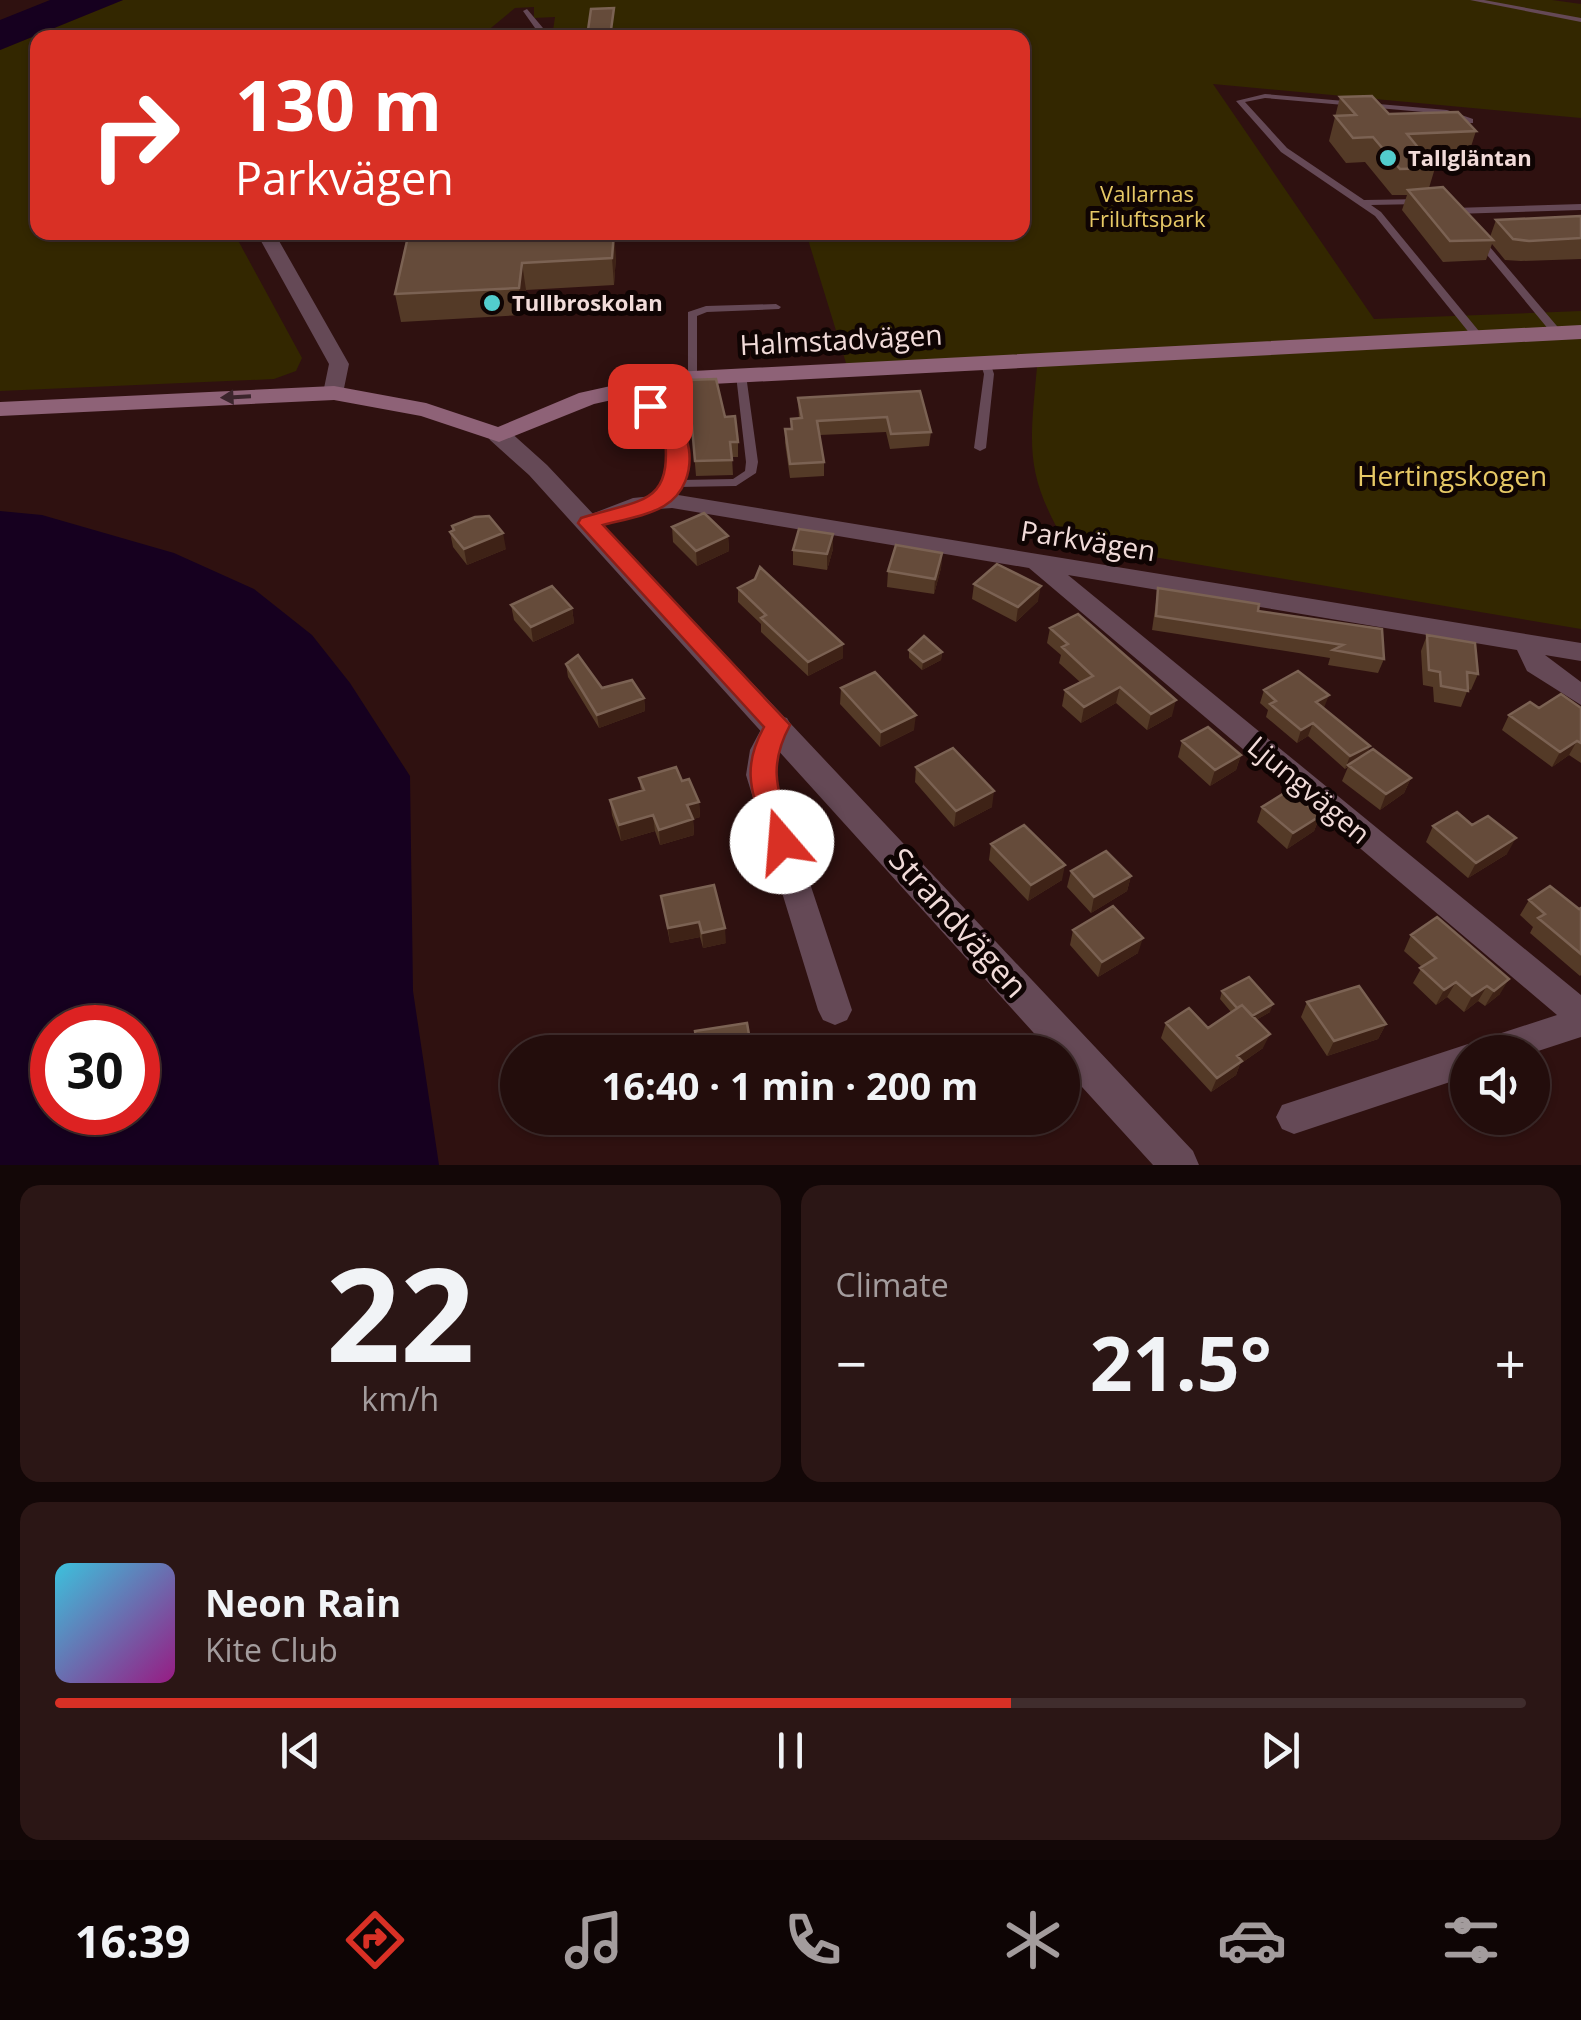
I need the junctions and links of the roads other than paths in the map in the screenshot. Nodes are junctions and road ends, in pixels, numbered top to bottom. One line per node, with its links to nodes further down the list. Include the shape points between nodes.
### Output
1 (1473, 0): 3 (lane)
2 (527, 11): 4 (lane)
3 (1581, 20)
4 (537, 30)
5 (1470, 121): 8 (lane, via 1447,112 1283,98 1240,101 1284,150)
6 (1445, 200): 10 (lane)
7 (1428, 201): 8 (lane)
8 (1357, 203): 16 (lane, via 1378,214)
9 (1581, 207): 10 (lane)
10 (1454, 211): 11 (lane)
11 (1466, 224)
12 (1477, 238): 15 (lane)
13 (269, 240): 21 (street, via 338,364)
14 (776, 307): 19 (lane, via 692,314)
15 (1570, 333): 16 (main road, Halmstadvägen)
16 (1479, 338): 17 (main road, Halmstadvägen)
17 (984, 362): 18 (main road, Halmstadvägen); 24 (lane)
18 (741, 375): 19 (main road, Halmstadvägen); 25 (lane, via 750,473 736,482)
19 (692, 378): 20 (main road, Halmstadvägen)
20 (629, 385): 23 (main road, Halmstadvägen); 25 (lane, via 674,428 679,466)
21 (334, 393): 22 (main road, one-way to 22); 23 (main road, via 426,410)
22 (0, 409)
23 (499, 434): 26 (street, Strandvägen)
24 (980, 448)
25 (665, 493): 26 (street, Parkvägen); 27 (street, Parkvägen)
26 (588, 523): 31 (street, Strandvägen)
27 (1038, 563): 28 (street, Parkvägen); 33 (street, Ljungvägen)
28 (1526, 642): 29 (street, Parkvägen); 30 (street, via 1536,664)
29 (1581, 652)
30 (1581, 695)
31 (777, 725): 32 (street, via 760,775); 37 (street, Strandvägen)
32 (835, 1010)
33 (1581, 1018): 34 (street)
34 (1535, 1035)
35 (1450, 1066): 36 (street)
36 (1294, 1118)
37 (1178, 1165)

